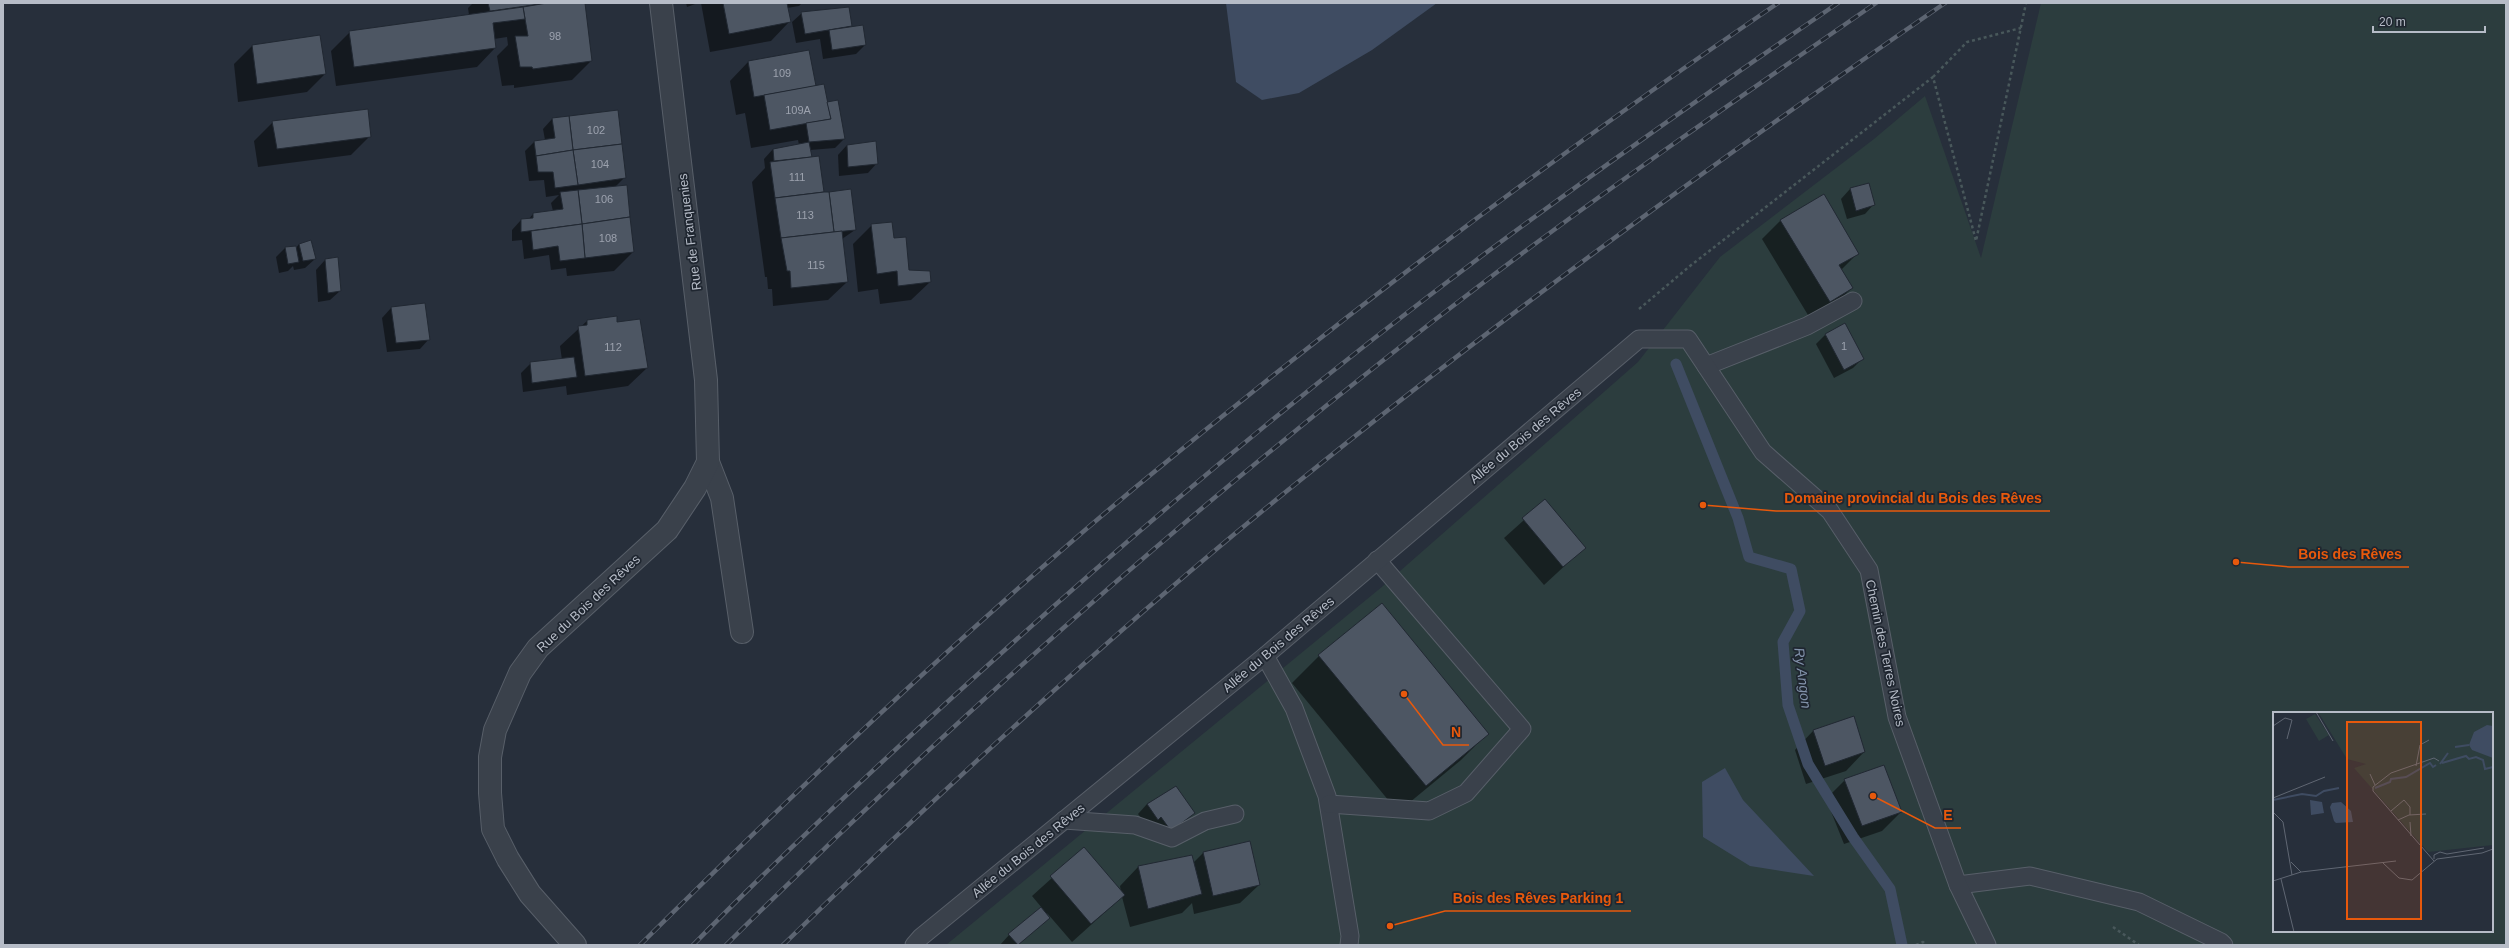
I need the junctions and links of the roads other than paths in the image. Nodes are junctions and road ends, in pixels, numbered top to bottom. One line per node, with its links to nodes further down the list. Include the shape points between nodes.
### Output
1 (661, 3): 5 (street, Rue de Franquenies, via 706,380)
2 (1853, 301): 4 (lane, via 1807,326)
3 (1639, 339): 4 (lane, Chemin des Terres Noires, via 1688,339); 6 (lane, Allée du Bois des Rêves)
4 (1706, 366): 12 (lane, Chemin des Terres Noires, via 1763,452 1830,511 1869,570 1897,717)
5 (708, 462): 7 (street, via 722,498); 13 (street, Rue du Bois des Rêves, via 695,488 667,530 538,648 520,674 495,730 490,757 493,829 530,894)
6 (1377, 560): 8 (lane, Allée du Bois des Rêves); 9 (lane, via 1522,729 1466,793 1429,811)
7 (742, 632)
8 (1265, 656): 9 (lane, via 1294,708); 11 (lane, Allée du Bois des Rêves)
9 (1329, 804): 15 (lane, via 1350,936)
10 (1235, 814): 11 (lane, via 1205,821 1172,838 1135,825)
11 (1064, 820): 14 (lane, Allée du Bois des Rêves)
12 (1958, 886): 16 (lane, Chemin des Terres Noires); 17 (lane, via 2030,876 2139,902)
13 (575, 945)
14 (914, 945)
15 (1349, 945)
16 (1987, 945)
17 (2224, 945)

